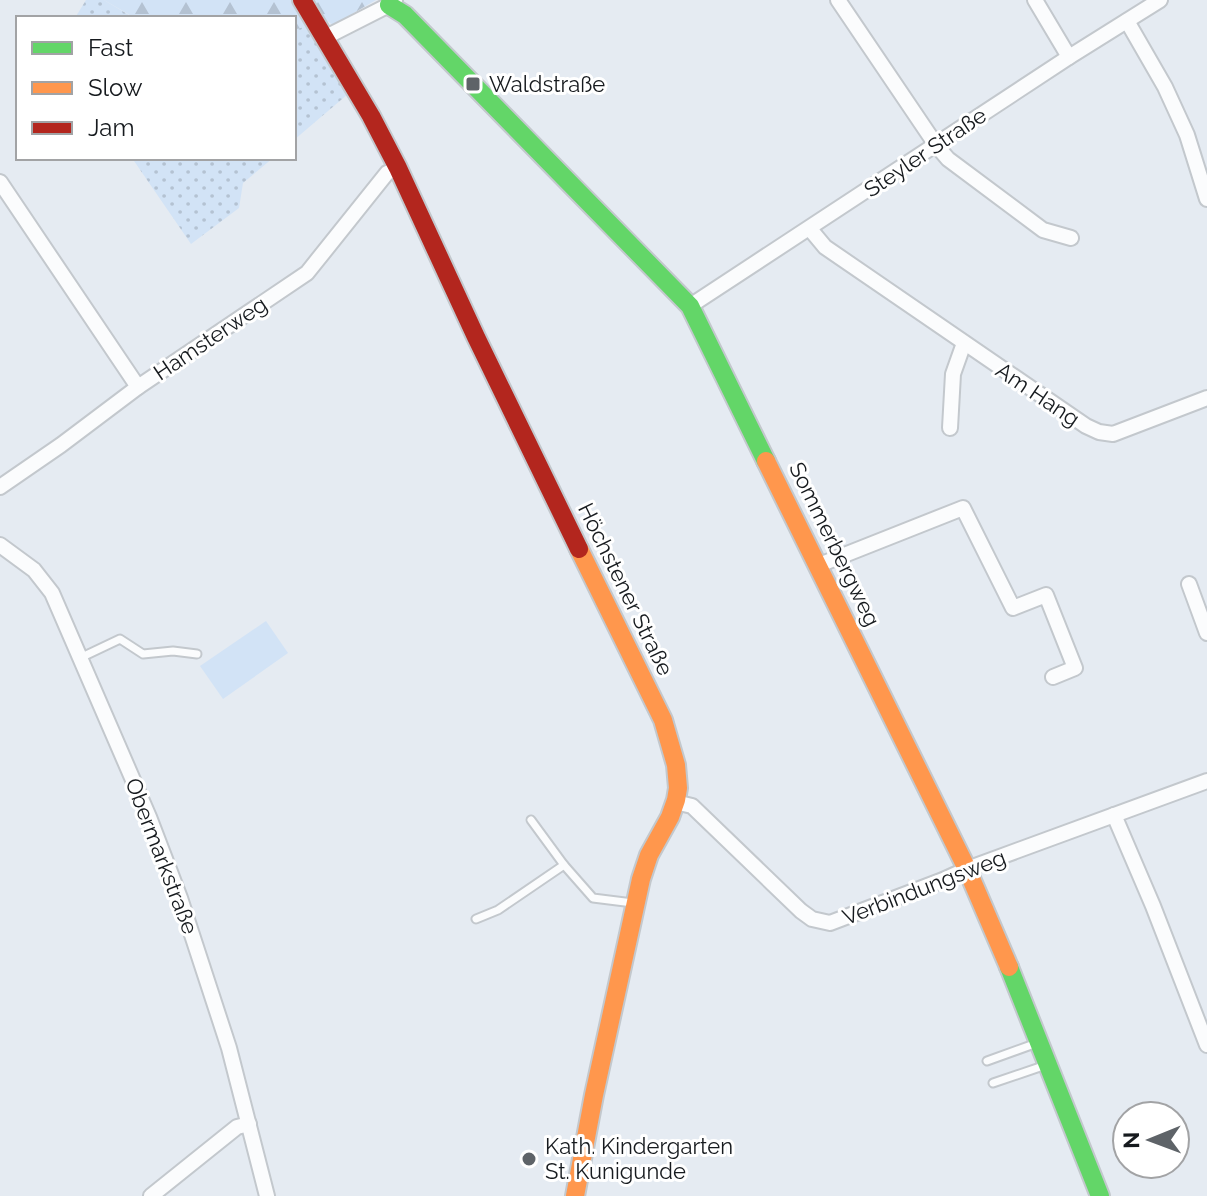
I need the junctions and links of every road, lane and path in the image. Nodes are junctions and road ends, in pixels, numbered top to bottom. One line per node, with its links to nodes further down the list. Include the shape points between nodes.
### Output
1 (302, 0): 7 (street, Höchstener Straße)
2 (838, 0): 9 (street)
3 (1035, 0): 8 (street)
4 (1160, 0): 6 (street, Steyler Straße)
5 (392, 2): 7 (street); 15 (street, Sommerbergweg)
6 (1127, 21): 8 (street, Steyler Straße); 12 (street, via 1187,135)
7 (326, 37): 10 (street, Höchstener Straße)
8 (1069, 57): 9 (street, Steyler Straße)
9 (936, 145): 13 (street, Steyler Straße); 14 (street, via 1043,230)
10 (398, 168): 17 (street, Hamsterweg, via 387,173 307,273); 29 (street, Höchstener Straße, via 663,720 677,771)
11 (0, 182): 17 (street)
12 (1207, 199)
13 (810, 229): 15 (street, Steyler Straße); 16 (street, Am Hang, via 825,247)
14 (1071, 238)
15 (690, 306): 22 (street, Sommerbergweg)
16 (964, 343): 18 (street, Am Hang, via 1099,432 1113,434); 19 (street, via 953,374)
17 (138, 387): 20 (street, Hamsterweg)
18 (1207, 398)
19 (950, 428)
20 (0, 487)
21 (0, 545): 26 (street, Obermarkstraße, via 42,578)
22 (819, 565): 27 (street, via 963,508 1013,608 1046,595 1075,668); 33 (street, Sommerbergweg)
23 (1189, 584): 24 (street)
24 (1207, 633)
25 (197, 654): 26 (lane, via 143,654 120,639)
26 (80, 658): 41 (street, Obermarkstraße, via 175,884)
27 (1053, 677)
28 (1207, 781): 30 (street, Verbindungsweg)
29 (675, 802): 33 (street, Verbindungsweg, via 692,806 812,919 830,923); 34 (street, Höchstener Straße, via 649,855)
30 (1114, 815): 33 (street, Verbindungsweg); 37 (street)
31 (531, 820): 32 (lane)
32 (564, 865): 34 (lane, via 593,898); 35 (lane)
33 (967, 869): 36 (street, Sommerbergweg)
34 (635, 904): 44 (street, Höchstener Straße)
35 (476, 919)
36 (1039, 1042): 38 (lane); 39 (street, Sommerbergweg)
37 (1207, 1045)
38 (987, 1061)
39 (1048, 1065): 40 (lane); 45 (street, Sommerbergweg)
40 (993, 1083)
41 (249, 1124): 42 (street, via 237,1127); 43 (street, Obermarkstraße)
42 (151, 1196)
43 (267, 1196)
44 (575, 1196)
45 (1100, 1196)

